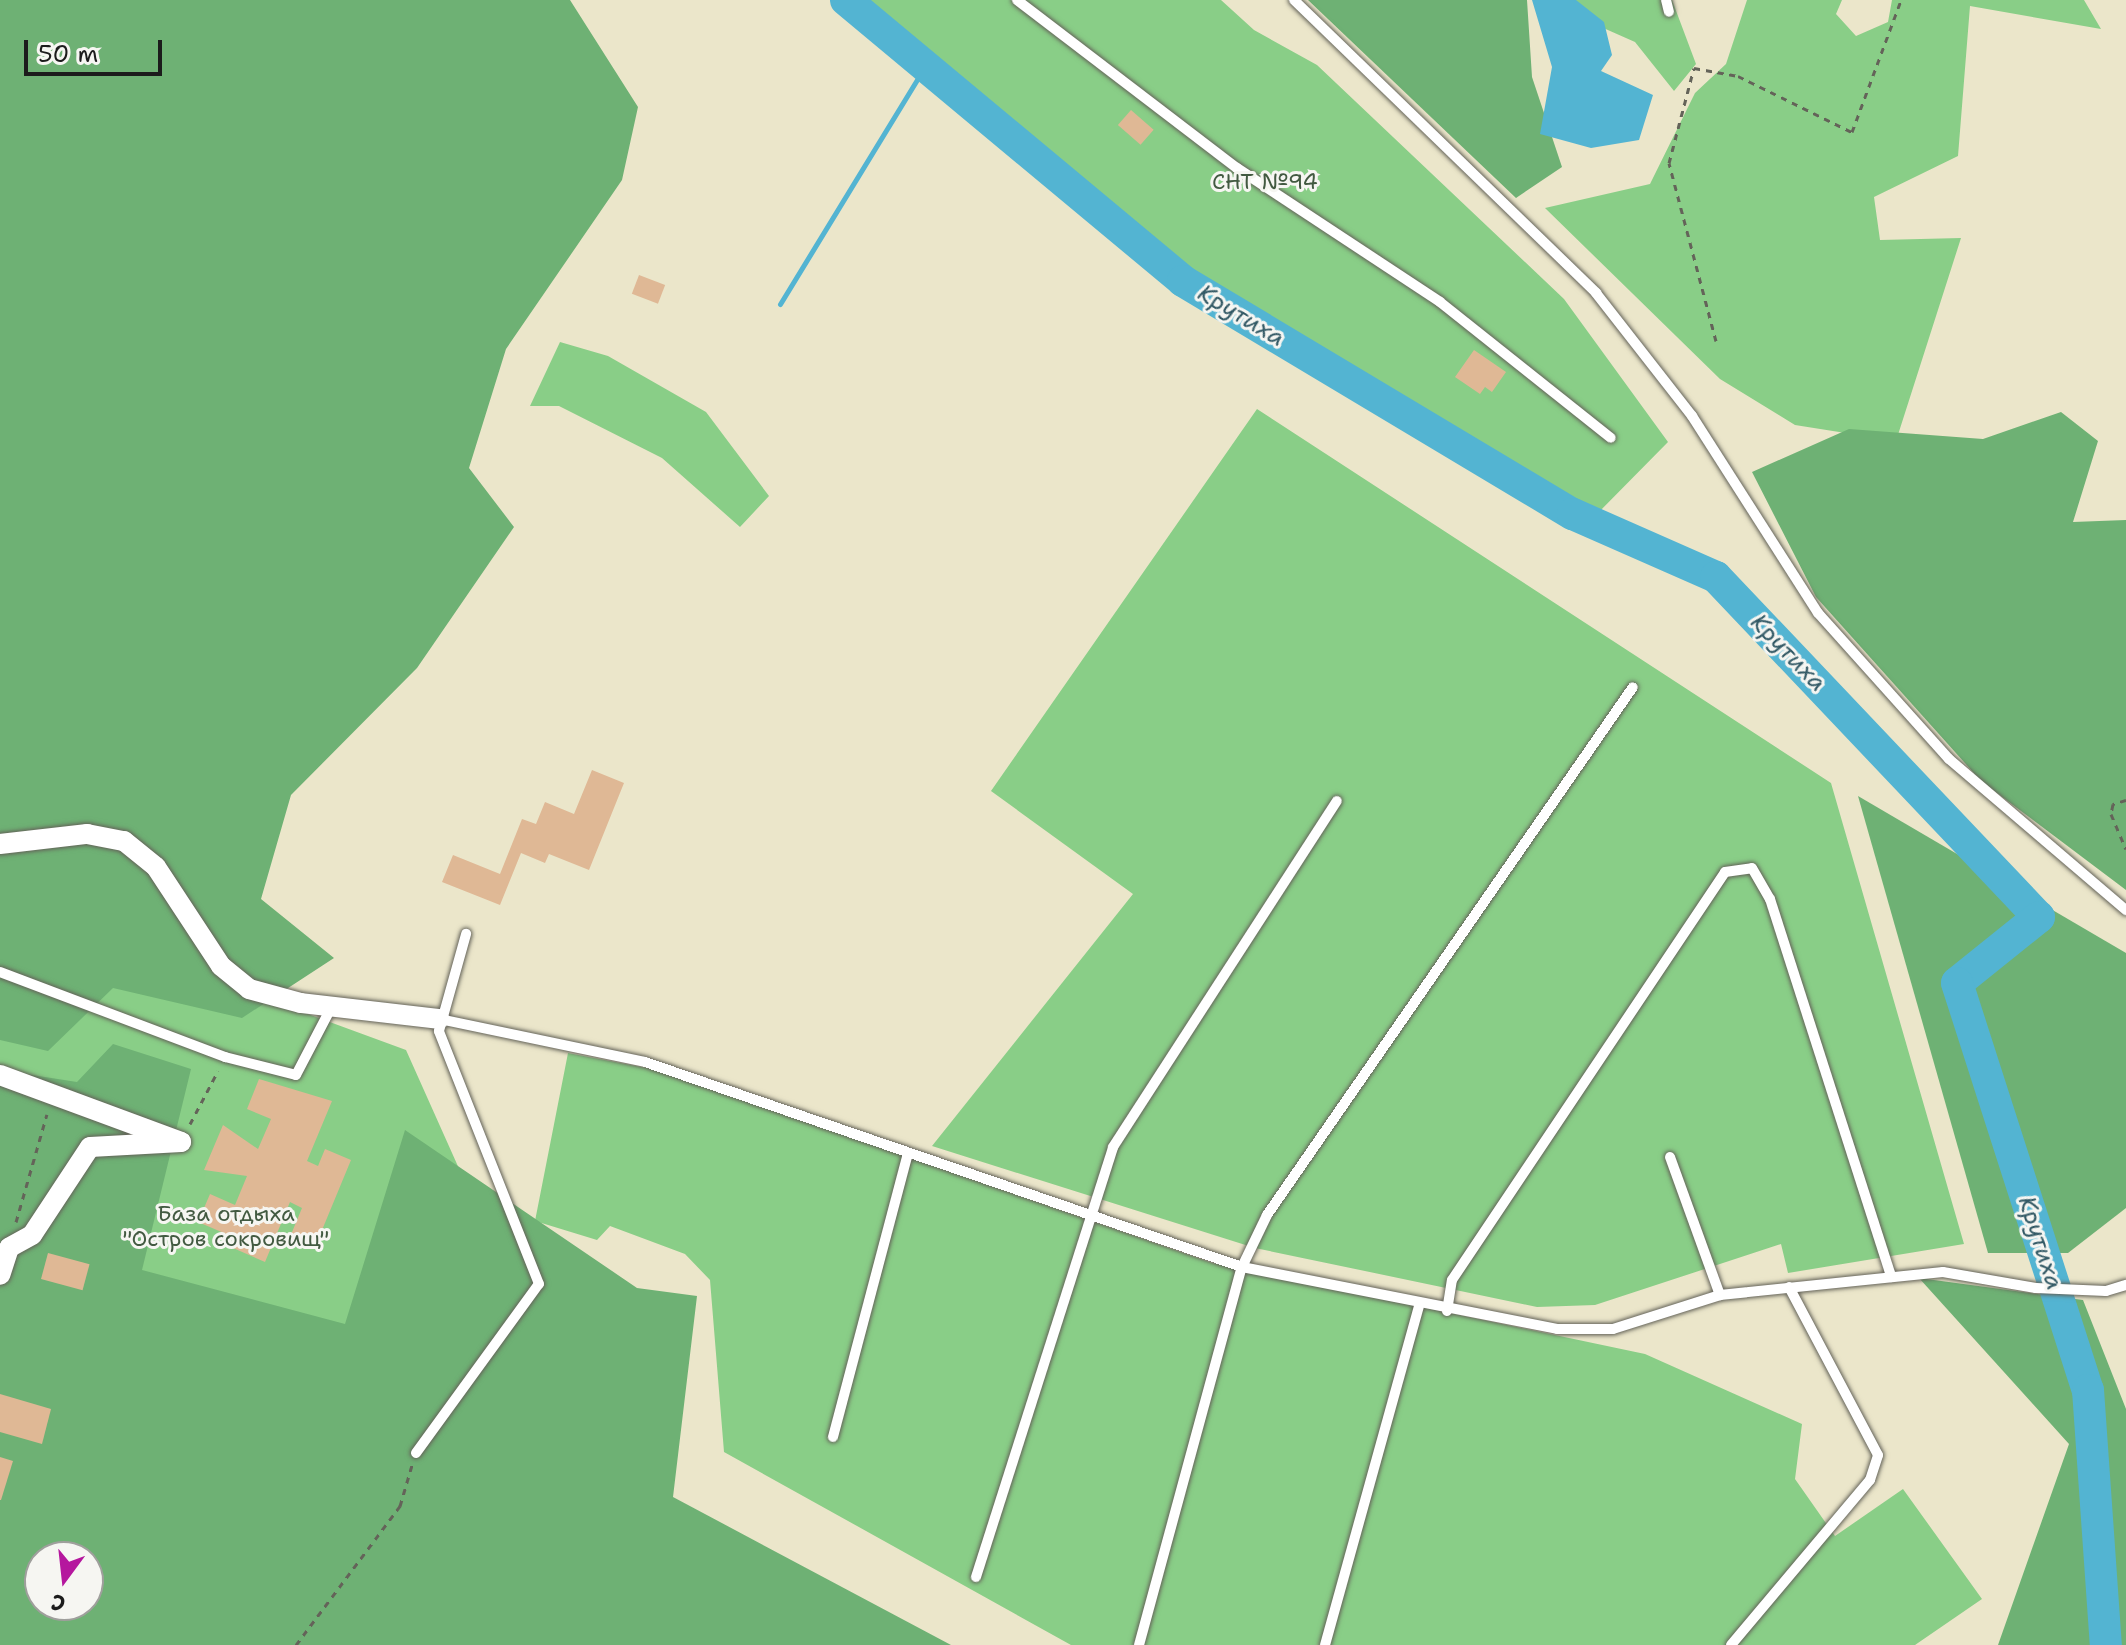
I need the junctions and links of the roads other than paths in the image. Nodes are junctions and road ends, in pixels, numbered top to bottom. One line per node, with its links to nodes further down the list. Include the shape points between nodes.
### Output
1 (1017, 0): 5 (lane, via 1237,168 1440,302)
2 (1294, 0): 9 (lane, via 1596,293 1692,416 1818,613 1949,759)
3 (1666, 0): 4 (lane)
4 (1669, 12)
5 (1611, 438)
6 (1633, 687): 18 (lane, via 1267,1215)
7 (1337, 801): 17 (lane, via 1113,1147)
8 (0, 844): 12 (street, via 87,834 124,841 156,867 236,980 264,994)
9 (2126, 910)
10 (466, 934): 13 (lane)
11 (0, 972): 12 (lane, via 225,1057 296,1075)
12 (333, 1004): 13 (street)
13 (439, 1019): 15 (lane, via 645,1062); 27 (lane, via 539,1284)
14 (0, 1075): 19 (street, via 181,1142 90,1147 32,1235 9,1248)
15 (907, 1156): 17 (lane); 26 (lane)
16 (1670, 1157): 23 (lane)
17 (1085, 1217): 18 (lane); 28 (lane)
18 (1242, 1267): 24 (lane); 29 (lane)
19 (0, 1275)
20 (1891, 1277): 21 (lane, via 1943,1272 2106,1291); 22 (lane); 25 (lane, via 1770,899 1752,868 1725,872 1452,1280)
21 (2126, 1285)
22 (1789, 1287): 23 (lane); 31 (lane, via 1878,1455 1870,1480)
23 (1720, 1295): 25 (lane, via 1613,1329 1557,1329)
24 (1419, 1306): 25 (lane); 30 (lane)
25 (1447, 1311)
26 (833, 1437)
27 (416, 1453)
28 (976, 1577)
29 (1139, 1645)
30 (1325, 1645)
31 (1731, 1645)

